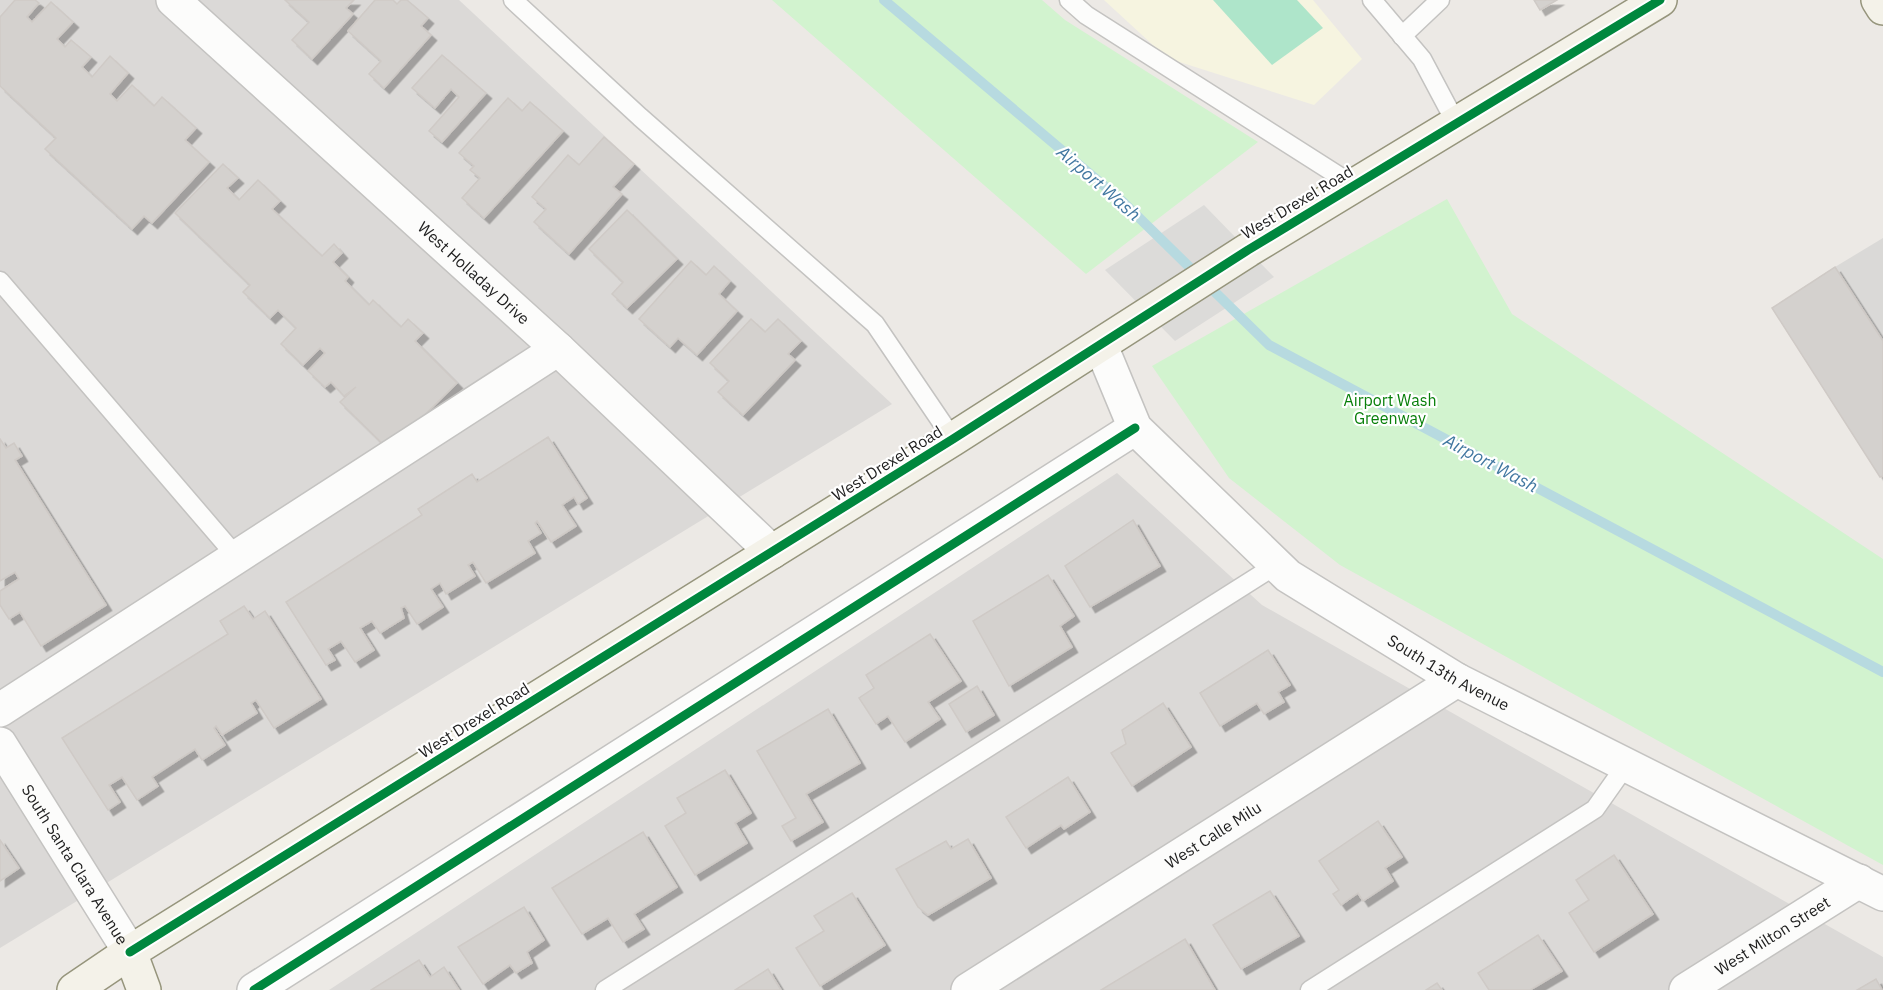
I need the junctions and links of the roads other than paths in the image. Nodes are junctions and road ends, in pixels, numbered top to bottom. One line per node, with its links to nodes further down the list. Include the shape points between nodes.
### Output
1 (172, 0): 14 (street, West Holladay Drive)
2 (513, 0): 16 (lane, via 875,324)
3 (1069, 0): 11 (lane, via 1086,15)
4 (1372, 0): 9 (lane)
5 (1440, 0): 9 (lane)
6 (1660, 0): 10 (street, West Drexel Road)
7 (1878, 0): 8 (street)
8 (1883, 8)
9 (1402, 36): 10 (lane, via 1422,59)
10 (1456, 123): 11 (street, West Drexel Road)
11 (1353, 185): 13 (street, West Drexel Road)
12 (0, 281): 18 (lane)
13 (1101, 346): 15 (street, South 13th Avenue); 16 (street, West Drexel Road)
14 (558, 349): 17 (street, West Holladay Drive); 18 (street)
15 (1135, 428): 19 (street, South 13th Avenue); 28 (street)
16 (953, 439): 17 (street, West Drexel Road)
17 (772, 552): 25 (street, West Drexel Road)
18 (236, 556): 21 (street)
19 (1276, 565): 20 (street, South 13th Avenue); 29 (lane)
20 (1457, 680): 23 (street, South 13th Avenue); 30 (street, West Calle Milu)
21 (0, 710)
22 (0, 744): 25 (street, South Santa Clara Avenue)
23 (1626, 765): 24 (street, South 13th Avenue); 31 (lane, via 1595,809)
24 (1871, 887): 32 (street, West Milton Street)
25 (130, 952): 26 (street, West Drexel Road); 27 (street, South Santa Clara Avenue)
26 (74, 990)
27 (144, 990)
28 (254, 990)
29 (605, 990)
30 (968, 990)
31 (1310, 990)
32 (1686, 990)

